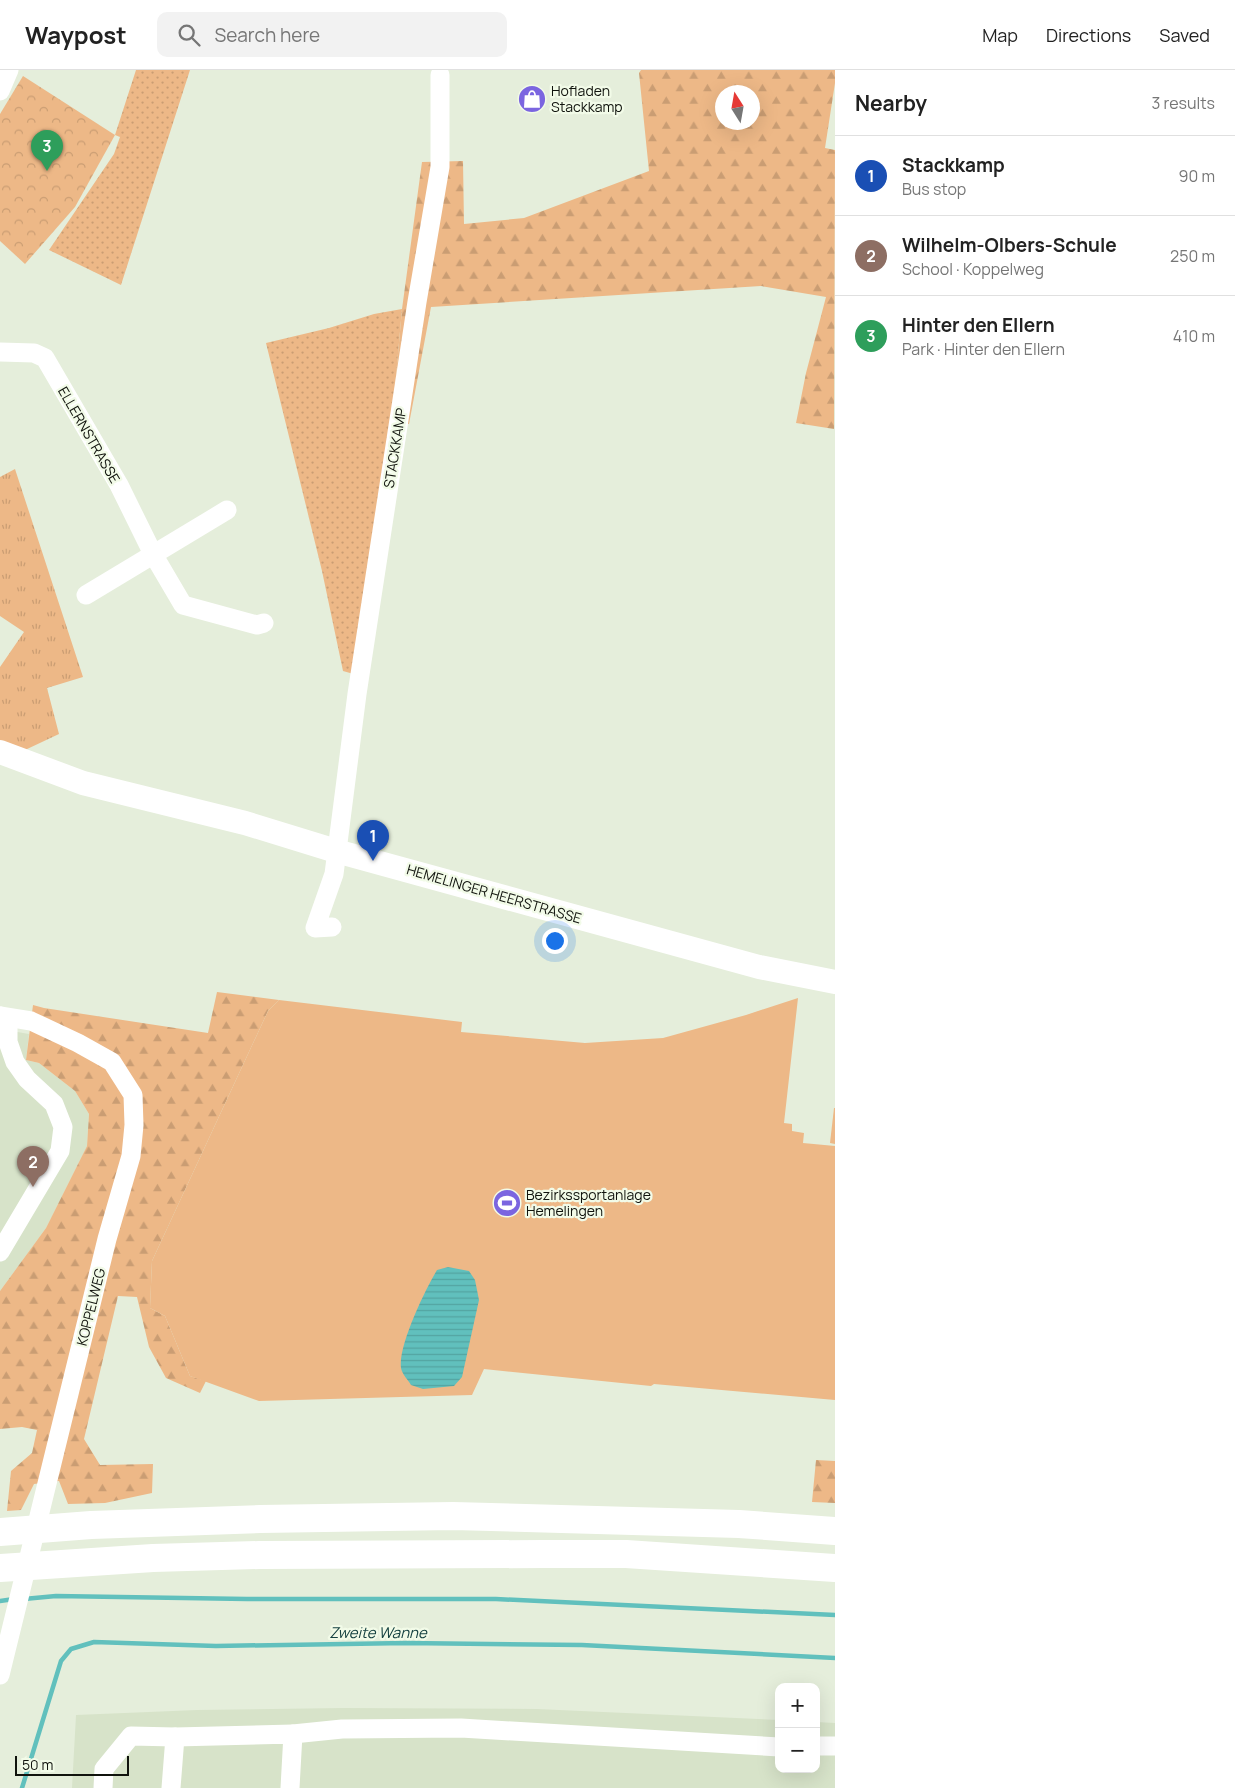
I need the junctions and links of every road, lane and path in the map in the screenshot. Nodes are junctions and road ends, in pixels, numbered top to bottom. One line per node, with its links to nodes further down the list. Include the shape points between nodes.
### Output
1 (10, 70): 3 (street)
2 (440, 75): 10 (street, STACKKAMP, via 440,167 366,636)
3 (0, 91)
4 (0, 352): 6 (street, ELLERNSTRASSE, via 34,353 45,358 118,485)
5 (227, 510): 6 (street)
6 (153, 554): 7 (street); 8 (street, ELLERNSTRASSE, via 183,605)
7 (86, 595)
8 (264, 623)
9 (0, 752): 10 (main road, HEMELINGER HEERSTRASSE, via 83,783 245,823)
10 (336, 851): 11 (street, STACKKAMP, via 334,874 315,928); 12 (main road, HEMELINGER HEERSTRASSE, via 758,967)
11 (332, 927)
12 (835, 982)
13 (0, 1016): 14 (street, via 8,1027 8,1042 15,1062 27,1079 54,1104 63,1127 60,1151); 19 (street, KOPPELWEG, via 31,1021 112,1062 133,1095 134,1125 131,1156 107,1238)
14 (0, 1252)
15 (835, 1531): 16 (highway, via 720,1523 453,1516 260,1518)
16 (0, 1532)
17 (0, 1568): 18 (highway, via 211,1556 544,1554 626,1554)
18 (835, 1568)
19 (0, 1674)
20 (293, 1734): 21 (street); 24 (street, via 342,1729 461,1728); 27 (street)
21 (175, 1737): 25 (street, via 131,1736 104,1769); 26 (street)
22 (820, 1746): 23 (street)
23 (835, 1746)
24 (775, 1747)
25 (103, 1788)
26 (172, 1788)
27 (290, 1788)

